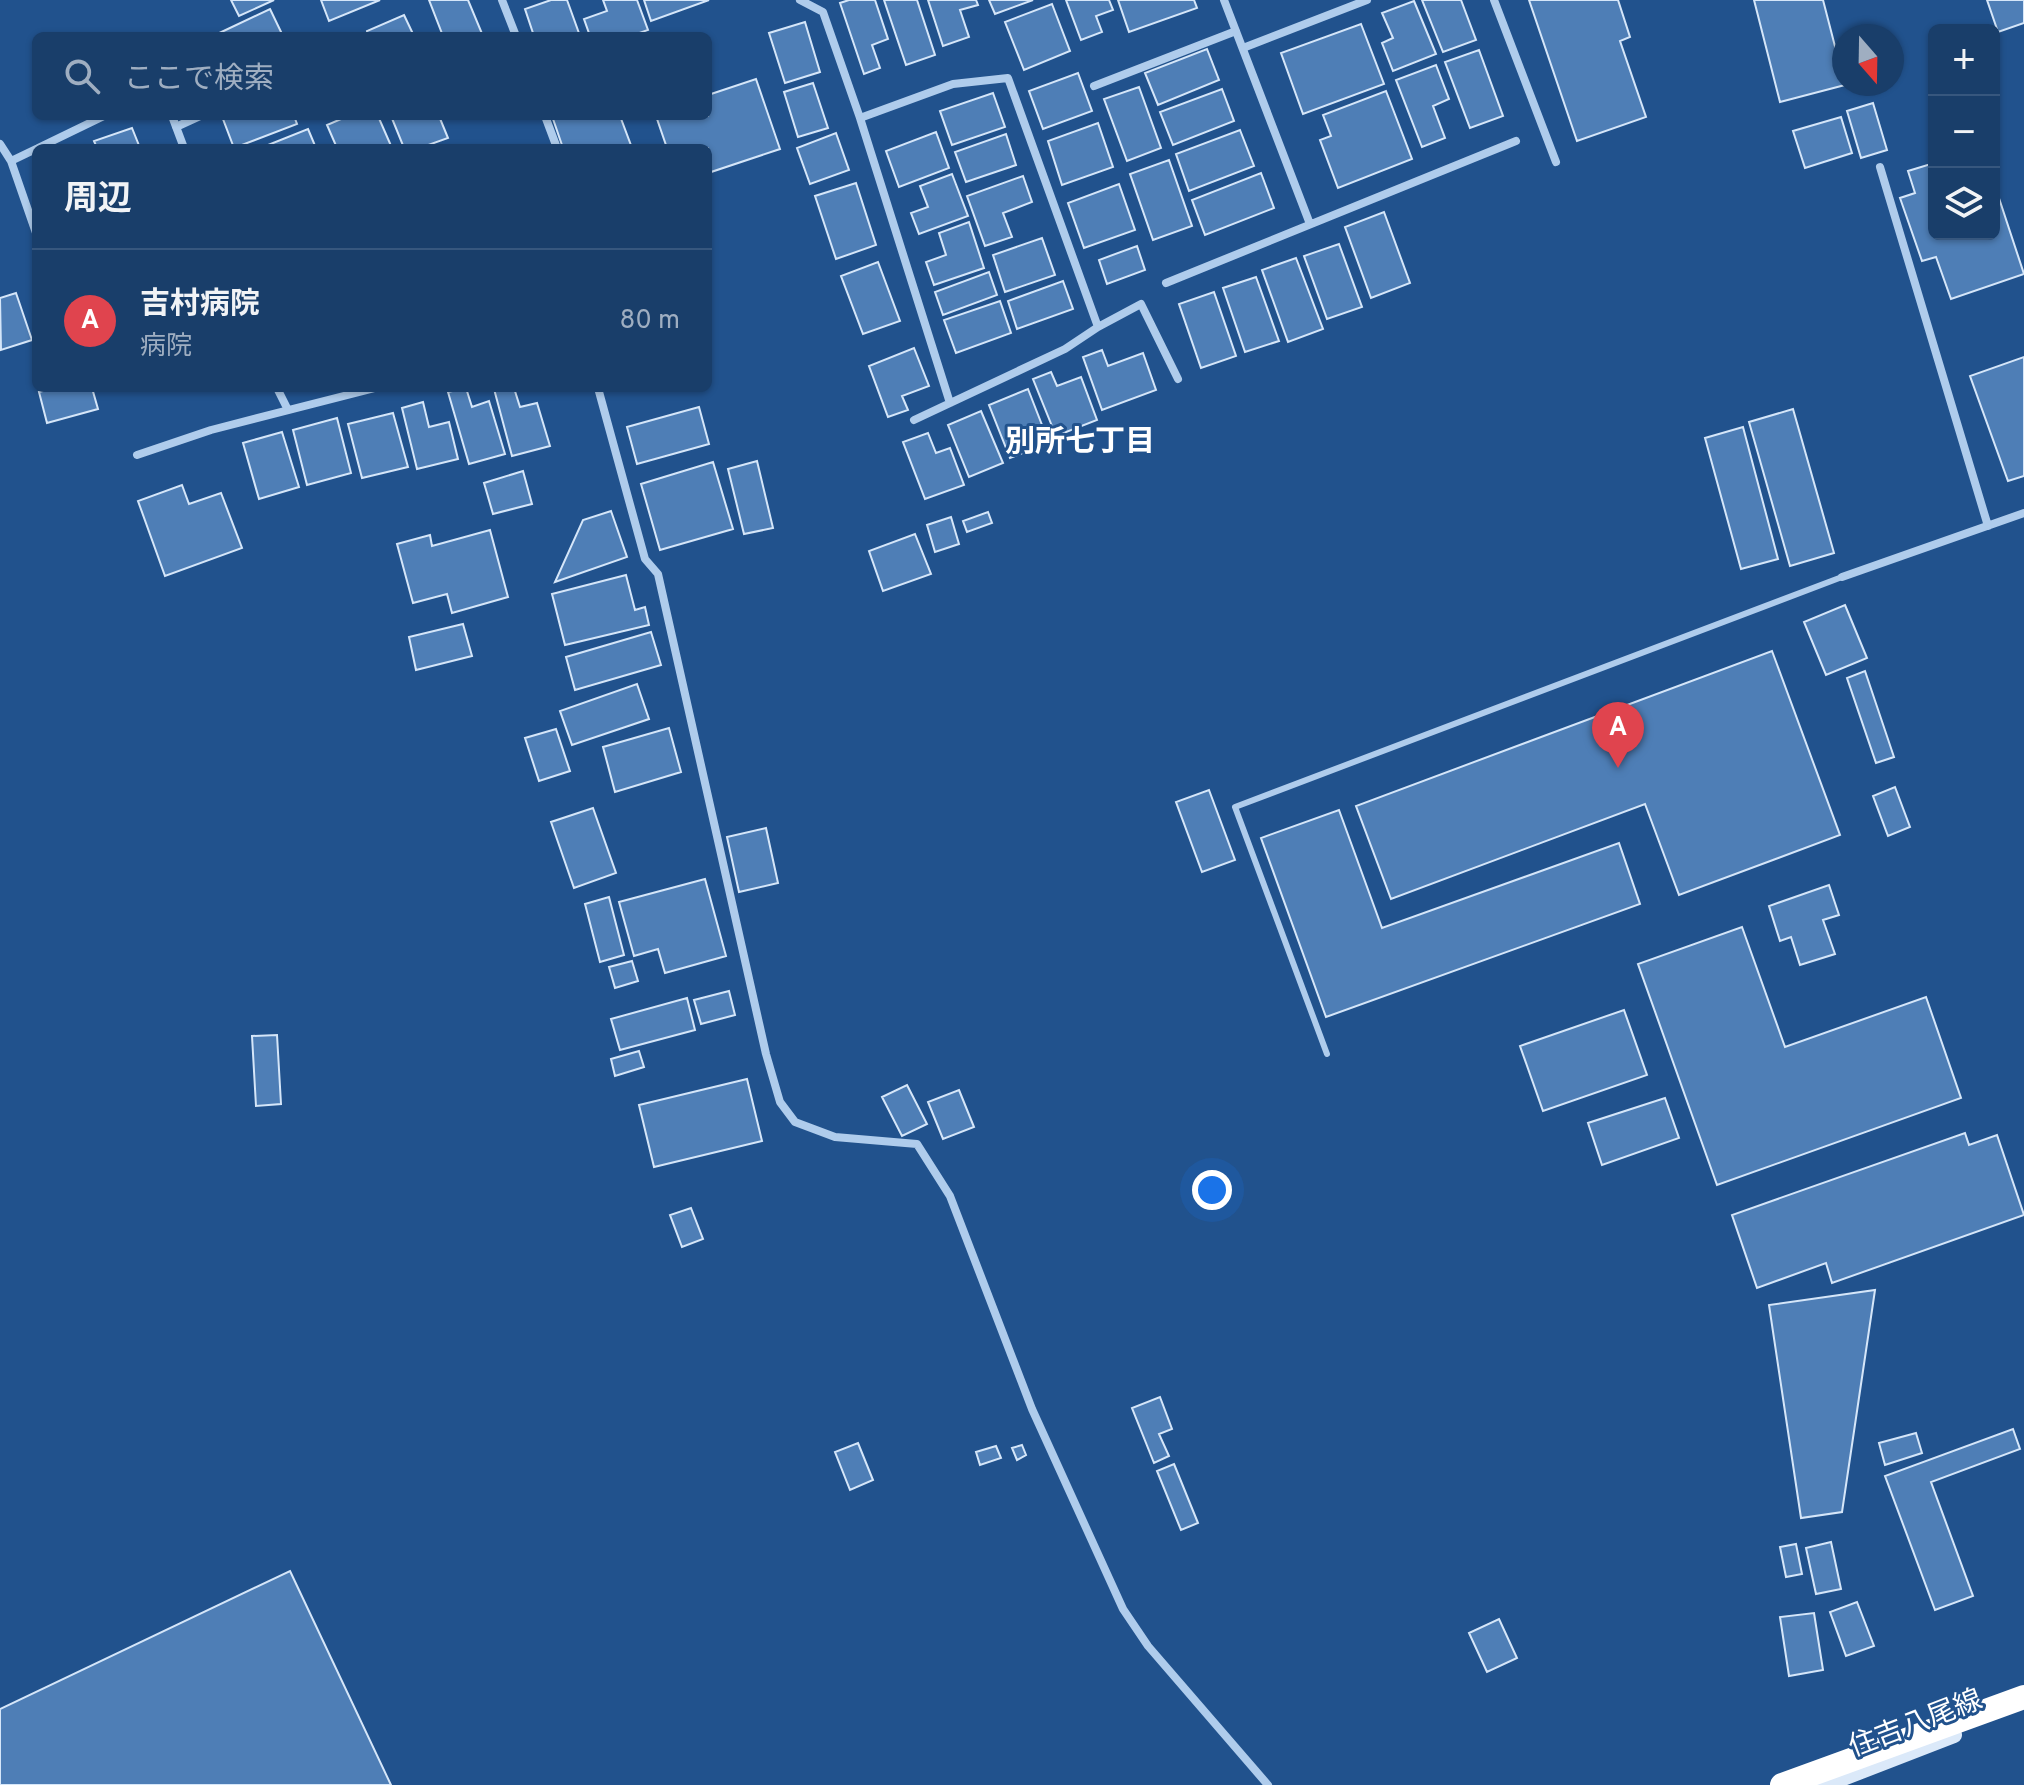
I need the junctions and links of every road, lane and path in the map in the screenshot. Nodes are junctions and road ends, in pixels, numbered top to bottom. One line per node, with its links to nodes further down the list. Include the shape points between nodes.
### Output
1 (502, 0): 7 (street)
2 (800, 0): 10 (street, via 823,12)
3 (1224, 0): 6 (street)
4 (1367, 0): 8 (street)
5 (1494, 0): 23 (street)
6 (1236, 31): 8 (street); 9 (street)
7 (514, 32)
8 (1243, 48): 26 (street)
9 (1094, 86)
10 (860, 118): 28 (street, via 953,84 1008,78); 33 (street)
11 (96, 120): 18 (street)
12 (173, 120): 15 (street)
13 (191, 120): 15 (street)
14 (546, 120): 20 (street)
15 (176, 127): 19 (street)
16 (1516, 141): 26 (street)
17 (0, 144): 22 (street)
18 (45, 144)
19 (182, 144)
20 (556, 144)
21 (32, 150): 22 (street)
22 (11, 161): 25 (street)
23 (1556, 162)
24 (1880, 167): 38 (street)
25 (32, 221)
26 (1310, 224): 27 (street)
27 (1166, 283)
28 (1098, 327): 29 (street, via 1141,304); 33 (street, via 1065,349)
29 (1178, 379)
30 (279, 392): 34 (street)
31 (359, 392): 34 (street)
32 (599, 392): 43 (street, via 645,559 658,574 780,1102 795,1122 835,1137 917,1144 950,1196 1032,1409 1123,1609 1158,1658)
33 (950, 403): 35 (street)
34 (288, 410): 36 (street)
35 (914, 420)
36 (137, 455)
37 (2024, 513): 38 (street)
38 (1988, 526): 39 (street)
39 (1842, 577): 40 (lane, via 1235,807)
40 (1327, 1054)
41 (2024, 1697): 44 (highway)
42 (2024, 1707): 45 (main road, 住吉八尾線)
43 (1268, 1785)
44 (1782, 1785)
45 (1825, 1785)

